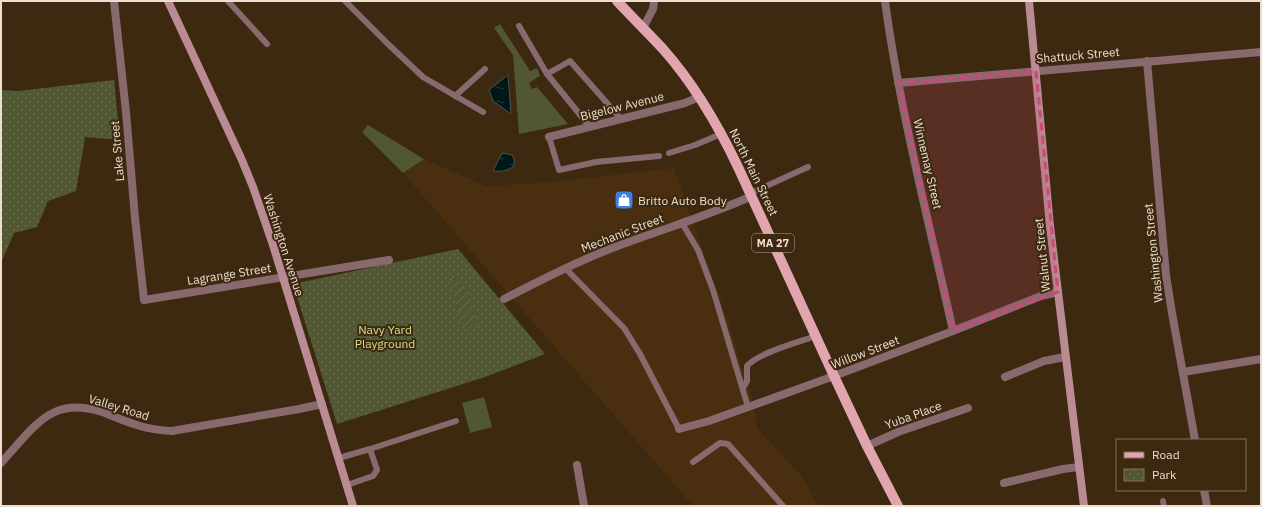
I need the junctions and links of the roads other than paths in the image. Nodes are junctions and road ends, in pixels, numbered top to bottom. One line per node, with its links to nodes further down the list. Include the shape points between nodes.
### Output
1 (114, 1): 35 (street, Lake Street)
2 (168, 1): 32 (street, Washington Avenue, via 253,187)
3 (228, 1): 11 (lane)
4 (345, 1): 18 (lane, via 423,77)
5 (617, 1): 10 (main road, North Main Street / MA 27)
6 (654, 1): 10 (street, via 653,9)
7 (885, 1): 17 (street, Winnemay Street)
8 (1030, 1): 15 (street, Walnut Street)
9 (520, 26): 16 (lane)
10 (643, 28): 19 (main road, North Main Street / MA 27, via 672,60)
11 (267, 44)
12 (1261, 52): 13 (street, Shattuck Street)
13 (1147, 62): 15 (street, Shattuck Street); 40 (street, Washington Street, via 1166,275)
14 (485, 69): 18 (lane)
15 (1036, 71): 17 (street, Shattuck Street); 33 (street, Walnut Street)
16 (548, 74): 21 (lane, via 570,61); 22 (lane)
17 (898, 83): 36 (street, Winnemay Street)
18 (455, 96): 20 (lane)
19 (699, 98): 21 (street, Bigelow Avenue); 23 (main road, North Main Street / MA 27)
20 (483, 112)
21 (621, 119): 22 (street, Bigelow Avenue)
22 (590, 127): 24 (street, Bigelow Avenue)
23 (722, 134): 25 (lane); 28 (main road, North Main Street / MA 27)
24 (550, 137): 26 (lane, via 559,170 596,162)
25 (669, 154)
26 (659, 156)
27 (808, 167): 28 (lane)
28 (751, 194): 29 (street, Mechanic Street); 37 (main road, North Main Street / MA 27)
29 (682, 223): 31 (street, Mechanic Street, via 622,244); 43 (lane, via 698,250 713,290)
30 (389, 260): 32 (street, Lagrange Street)
31 (566, 269): 34 (street, Mechanic Street); 48 (lane, via 624,328)
32 (282, 278): 35 (street, Lagrange Street); 44 (street, Washington Avenue)
33 (1058, 292): 36 (street, Willow Street, via 1041,296); 38 (street, Walnut Street)
34 (504, 299)
35 (144, 300)
36 (953, 331): 41 (street, Willow Street)
37 (816, 336): 41 (main road, North Main Street / MA 27); 43 (lane, via 753,360 747,366 747,382)
38 (1065, 357): 42 (street, via 1044,361); 56 (street, Walnut Street)
39 (1261, 359): 40 (street)
40 (1182, 372): 49 (street, Washington Street)
41 (834, 376): 45 (street, Willow Street); 50 (main road, North Main Street / MA 27)
42 (1005, 377)
43 (743, 388): 45 (lane)
44 (322, 404): 52 (street, Washington Avenue); 54 (street, Valley Road, via 172,431 142,428 84,407 62,409 38,423)
45 (748, 407): 48 (street, Willow Street, via 708,422)
46 (968, 408): 50 (street, Yuba Place, via 898,432)
47 (456, 421): 51 (lane)
48 (679, 429)
49 (1195, 439)
50 (867, 446): 63 (main road, North Main Street / MA 27)
51 (370, 449): 52 (lane); 58 (lane, via 377,470 372,476)
52 (339, 458): 58 (street, Washington Avenue)
53 (693, 462): 62 (lane, via 720,443 728,444)
54 (1, 463)
55 (577, 465): 61 (street)
56 (1079, 467): 57 (street); 64 (street, Walnut Street)
57 (1004, 483)
58 (347, 484): 60 (street, Washington Avenue)
59 (1204, 491): 65 (street)
60 (353, 506)
61 (584, 506)
62 (783, 506)
63 (898, 506)
64 (1084, 506)
65 (1207, 506)

